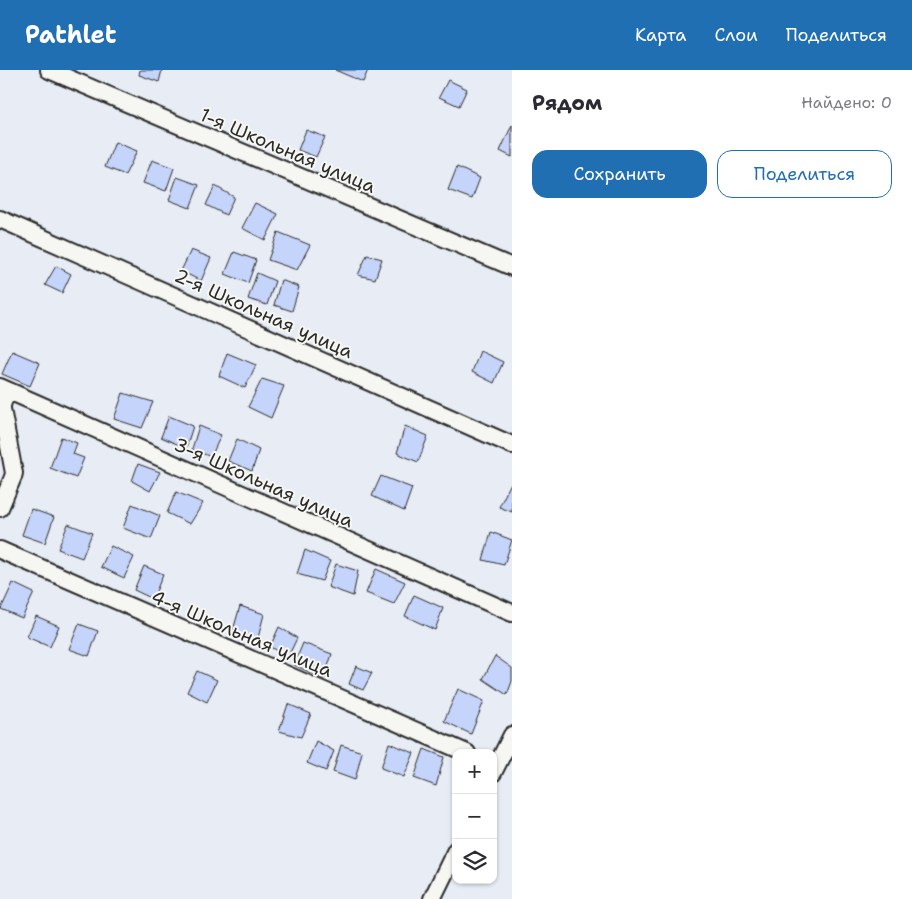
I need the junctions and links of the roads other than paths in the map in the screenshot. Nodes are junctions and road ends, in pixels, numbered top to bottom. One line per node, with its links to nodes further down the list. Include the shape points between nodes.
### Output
1 (49, 70): 3 (street, 1-я Школьная улица)
2 (0, 219): 5 (street, 2-я Школьная улица)
3 (512, 267)
4 (4, 389): 6 (street, via 3,415 14,473); 8 (street, 3-я Школьная улица)
5 (512, 444)
6 (0, 508)
7 (0, 550): 10 (street, 4-я Школьная улица)
8 (512, 613)
9 (512, 735): 11 (street)
10 (459, 749)
11 (497, 762)
12 (452, 858): 13 (street)
13 (432, 899)

